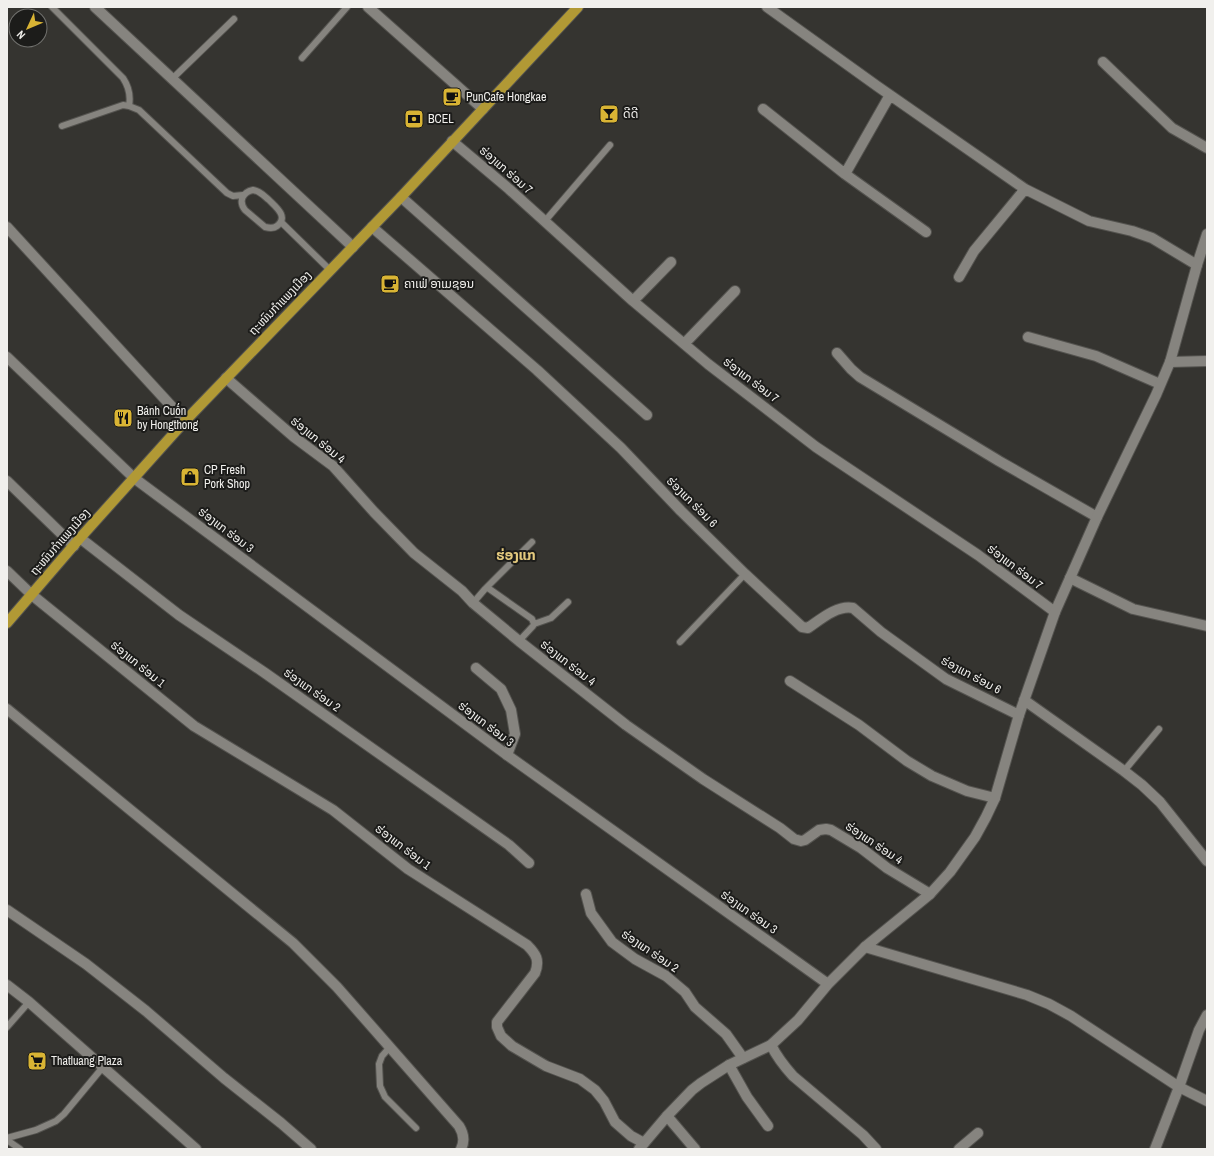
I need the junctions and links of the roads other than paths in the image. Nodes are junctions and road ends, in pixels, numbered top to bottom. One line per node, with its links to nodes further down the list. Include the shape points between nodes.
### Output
1 (52, 7): 12 (lane, via 123,78 130,90)
2 (95, 7): 10 (street)
3 (347, 7): 8 (lane)
4 (368, 7): 13 (street)
5 (578, 7): 13 (main road, ຖະໜົນກຳແພງເມືອງ)
6 (767, 7): 11 (street)
7 (234, 19): 10 (lane)
8 (302, 58)
9 (1104, 62): 18 (street, via 1172,128)
10 (172, 79): 29 (street)
11 (890, 95): 19 (street); 20 (street)
12 (129, 106): 15 (lane, via 123,105); 21 (lane, via 139,110 227,193 233,196)
13 (483, 109): 16 (main road, ຖະໜົນກຳແພງເມືອງ)
14 (763, 109): 19 (street)
15 (62, 126)
16 (452, 141): 22 (main road, ຖະໜົນກຳແພງເມືອງ); 23 (street, ຮ່ອງແກ ຮ່ອມ 7)
17 (610, 145): 23 (lane)
18 (1207, 148)
19 (845, 174): 27 (street)
20 (1025, 190): 31 (street, via 1089,221 1132,230 1152,238); 33 (street, via 974,251)
21 (243, 195): 24 (lane, via 250,191 261,193 280,211); 24 (lane, via 241,203 244,210 265,227 276,227)
22 (401, 197): 26 (main road, ຖະໜົນກຳແພງເມືອງ); 44 (street)
23 (545, 221): 35 (street, ຮ່ອງແກ ຮ່ອມ 7)
24 (281, 222): 32 (lane)
25 (7, 227): 45 (street)
26 (372, 227): 29 (main road, ຖະໜົນກຳແພງເມືອງ); 52 (street, ຮ່ອງແກ ຮ່ອມ 6, via 537,370 620,448)
27 (926, 232)
28 (1207, 234): 31 (street)
29 (353, 246): 32 (main road, ຖະໜົນກຳແພງເມືອງ)
30 (671, 262): 35 (street)
31 (1197, 265): 41 (street)
32 (330, 270): 42 (main road, ຖະໜົນກຳແພງເມືອງ)
33 (959, 277)
34 (735, 291): 37 (street)
35 (633, 301): 37 (street, ຮ່ອງແກ ຮ່ອມ 7)
36 (1028, 337): 43 (street, via 1096,356)
37 (684, 344): 58 (street, ຮ່ອງແກ ຮ່ອມ 7, via 816,447 978,554)
38 (838, 353): 48 (street, via 860,377)
39 (7, 357): 46 (street, ຮ່ອງແກ ຮ່ອມ 3)
40 (1207, 361): 41 (street)
41 (1170, 362): 43 (street)
42 (226, 378): 45 (main road, ຖະໜົນກຳແພງເມືອງ); 57 (street, ຮ່ອງແກ ຮ່ອມ 4, via 332,466 414,553 462,591)
43 (1160, 384): 48 (street)
44 (647, 415)
45 (185, 422): 46 (main road, ຖະໜົນກຳແພງເມືອງ)
46 (134, 478): 49 (main road, ຖະໜົນກຳແພງເມືອງ); 70 (street, ຮ່ອງແກ ຮ່ອມ 3)
47 (7, 481): 49 (street, ຮ່ອງແກ ຮ່ອມ 2)
48 (1098, 517): 53 (street)
49 (77, 542): 55 (main road, ຖະໜົນກຳແພງເມືອງ); 74 (street, ຮ່ອງແກ ຮ່ອມ 2, via 509,845)
50 (532, 542): 54 (lane)
51 (7, 571): 55 (street)
52 (745, 574): 63 (lane); 68 (street, ຮ່ອງແກ ຮ່ອມ 6, via 802,627 808,628 829,613 853,608 881,632 946,679)
53 (1070, 578): 58 (street); 61 (street, via 1133,609)
54 (486, 588): 57 (lane); 60 (lane, via 532,619)
55 (32, 595): 59 (main road, ຖະໜົນກຳແພງເມືອງ); 96 (street, ຮ່ອງແກ ຮ່ອມ 1, via 194,726 333,810 408,869 527,945 534,952 538,966 497,1022 501,1036 512,1046 540,1062 580,1079 595,1090 615,1122)
56 (568, 602): 60 (lane, via 550,618)
57 (473, 603): 62 (street, ຮ່ອງແກ ຮ່ອມ 4)
58 (1055, 612): 66 (street)
59 (7, 623)
60 (534, 624): 62 (lane)
61 (1207, 626)
62 (519, 641): 76 (street, ຮ່ອງແກ ຮ່ອມ 4, via 626,725 794,839 801,841 819,830 831,830)
63 (680, 642)
64 (476, 668): 70 (street, via 500,689 511,710 515,734)
65 (790, 681): 72 (street, via 932,776 967,791)
66 (1024, 700): 68 (street); 71 (street)
67 (7, 709): 85 (street, via 292,943 337,987)
68 (1019, 715): 72 (street)
69 (1159, 729): 71 (lane)
70 (507, 755): 79 (street, ຮ່ອງແກ ຮ່ອມ 3)
71 (1124, 770): 73 (street, via 1160,802)
72 (995, 798): 76 (street, via 963,855)
73 (1207, 861)
74 (529, 863)
75 (586, 894): 86 (street, ຮ່ອງແກ ຮ່ອມ 2, via 591,913 612,942 635,959 666,976 685,992 695,1007 726,1034)
76 (930, 894): 78 (street)
77 (7, 910): 99 (street, via 86,964 146,1011)
78 (865, 947): 79 (street); 89 (street, via 1027,995 1049,1004 1072,1016)
79 (828, 984): 84 (street, via 798,1020)
80 (7, 985): 81 (street)
81 (30, 1002): 83 (lane); 88 (street)
82 (1207, 1015): 89 (street, via 1197,1035)
83 (7, 1027)
84 (771, 1045): 86 (street); 102 (street, via 784,1067 793,1076)
85 (390, 1047): 93 (lane, via 379,1064 380,1086 385,1097); 100 (street, via 459,1126 464,1141)
86 (743, 1058): 87 (street)
87 (729, 1065): 91 (street, via 692,1090); 92 (street, via 747,1097)
88 (103, 1067): 95 (lane, via 56,1121); 98 (street)
89 (1179, 1087): 90 (street); 104 (street)
90 (1207, 1101)
91 (668, 1116): 96 (street); 101 (street)
92 (768, 1126)
93 (416, 1128)
94 (978, 1133): 103 (street)
95 (7, 1139): 97 (lane)
96 (641, 1146)
97 (20, 1149)
98 (196, 1149)
99 (311, 1149)
100 (461, 1149)
101 (695, 1149)
102 (876, 1149)
103 (959, 1149)
104 (1155, 1149)

